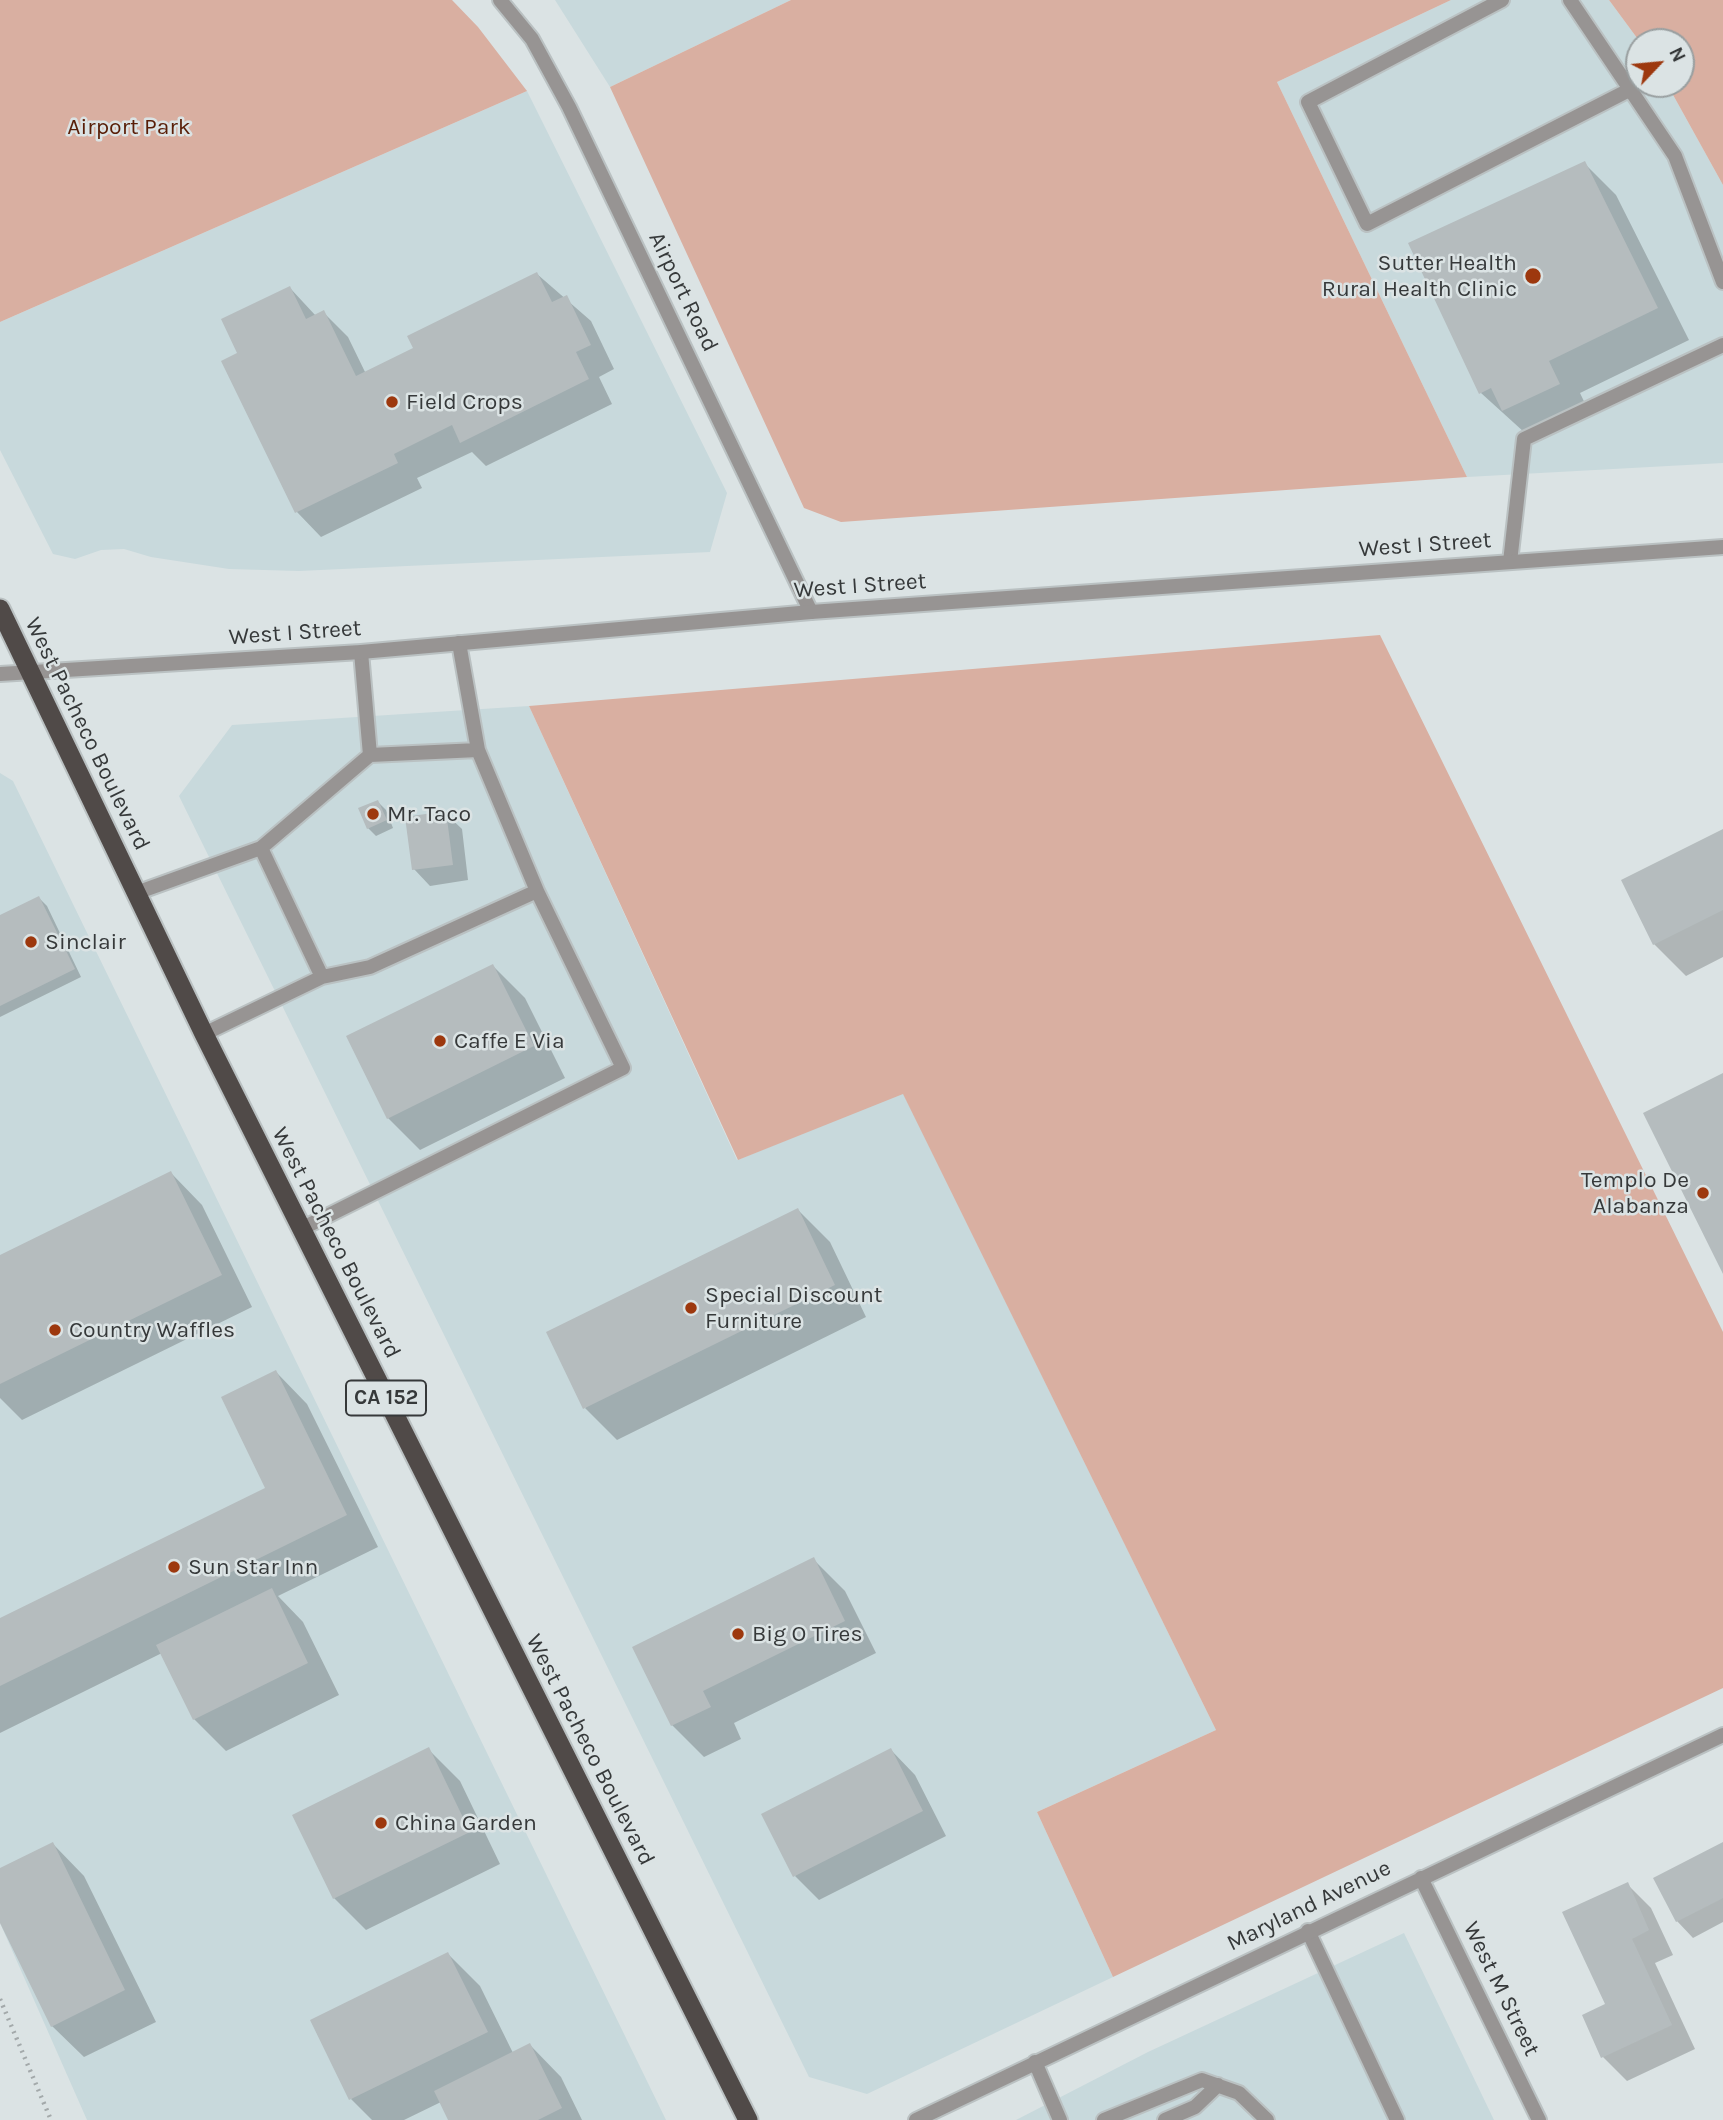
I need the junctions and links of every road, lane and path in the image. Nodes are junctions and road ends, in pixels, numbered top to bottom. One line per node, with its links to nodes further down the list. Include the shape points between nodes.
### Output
1 (500, 0): 12 (street, Airport Road, via 533,39 569,107)
2 (1502, 0): 5 (street, via 1308,102 1367,224)
3 (1570, 0): 4 (street)
4 (1625, 78)
5 (1625, 93)
6 (1639, 98): 7 (street, via 1675,156)
7 (1723, 282)
8 (1723, 345): 10 (street, via 1524,439)
9 (1723, 547): 10 (street, West I Street)
10 (1510, 562): 12 (street, West I Street)
11 (0, 610): 15 (highway, West Pacheco Boulevard / CA 152)
12 (811, 612): 13 (street, West I Street)
13 (459, 643): 14 (street, West I Street); 17 (street)
14 (361, 652): 15 (street, West I Street); 18 (street)
15 (32, 671): 16 (street, West I Street); 21 (highway, West Pacheco Boulevard / CA 152)
16 (0, 674)
17 (478, 750): 18 (street); 20 (street)
18 (370, 755): 19 (street)
19 (261, 848): 21 (street); 22 (street)
20 (537, 891): 22 (street, via 370,967); 24 (street, via 623,1068)
21 (135, 893): 23 (highway, West Pacheco Boulevard / CA 152)
22 (322, 976): 23 (street)
23 (204, 1034): 24 (highway, West Pacheco Boulevard / CA 152)
24 (301, 1229): 32 (highway, West Pacheco Boulevard / CA 152)
25 (1723, 1735): 26 (street, Maryland Avenue)
26 (1421, 1878): 27 (street, Maryland Avenue); 39 (street, West M Street)
27 (1308, 1931): 29 (street, Maryland Avenue); 38 (street)
28 (0, 1999): 31 (path)
29 (1035, 2062): 33 (street, Maryland Avenue); 34 (street)
30 (1218, 2085): 35 (street, via 1202,2080); 36 (street, via 1195,2107); 37 (street, via 1239,2093)
31 (51, 2120)
32 (748, 2120)
33 (916, 2120)
34 (1060, 2120)
35 (1104, 2120)
36 (1165, 2120)
37 (1267, 2120)
38 (1397, 2120)
39 (1539, 2120)

